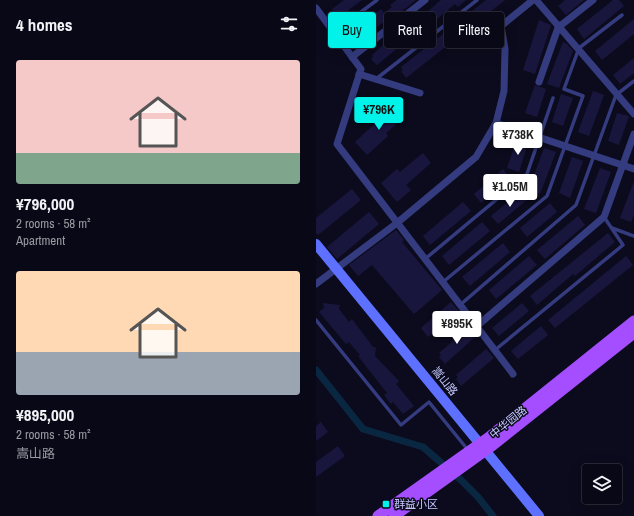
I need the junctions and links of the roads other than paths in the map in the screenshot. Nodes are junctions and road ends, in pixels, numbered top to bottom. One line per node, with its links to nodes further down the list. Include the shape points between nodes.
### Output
1 (377, 0): 8 (lane)
2 (426, 0): 14 (street)
3 (477, 0): 16 (lane)
4 (533, 0): 23 (street, via 501,26 505,49 504,91)
5 (536, 0): 11 (street)
6 (593, 0): 11 (street)
7 (316, 8): 10 (street)
8 (360, 12)
9 (622, 15): 13 (lane)
10 (328, 25)
11 (560, 25): 13 (street); 18 (street)
12 (345, 48): 14 (street)
13 (579, 48): 20 (street); 26 (lane, via 564,90 583,96)
14 (352, 57): 15 (street, via 360,69)
15 (359, 74): 16 (street); 31 (street, via 337,144)
16 (375, 79): 19 (street)
17 (634, 81): 20 (lane)
18 (539, 82)
19 (420, 94)
20 (616, 95): 22 (street); 27 (lane)
21 (553, 98): 25 (lane)
22 (634, 114)
23 (496, 123): 25 (street); 31 (street, via 476,157)
24 (634, 134): 28 (street)
25 (540, 137): 26 (street); 35 (lane, via 527,174)
26 (566, 146): 27 (street); 37 (lane, via 547,196)
27 (594, 155): 28 (street); 39 (lane, via 576,205)
28 (622, 165): 29 (street); 30 (street)
29 (634, 169)
30 (604, 218): 32 (lane); 42 (street)
31 (397, 223): 35 (street); 36 (street)
32 (611, 228): 33 (lane); 44 (lane, via 623,245)
33 (634, 236)
34 (316, 244): 36 (street, 嵩山路)
35 (425, 259): 37 (street)
36 (337, 268): 38 (street); 46 (street, 嵩山路)
37 (443, 282): 39 (street)
38 (316, 284)
39 (460, 305): 42 (street)
40 (316, 320): 47 (lane, via 401,425 429,402)
41 (634, 321): 46 (main road, 中华园路)
42 (477, 326): 44 (street)
43 (634, 333): 46 (main road, 中华园路)
44 (495, 350): 45 (street)
45 (513, 374)
46 (484, 447): 47 (main road, 中华园路); 51 (street, 嵩山路)
47 (472, 455): 48 (main road, 中华园路)
48 (442, 477): 49 (main road, 中华园路); 50 (main road, 中华园路)
49 (378, 516)
50 (394, 516)
51 (539, 516)

